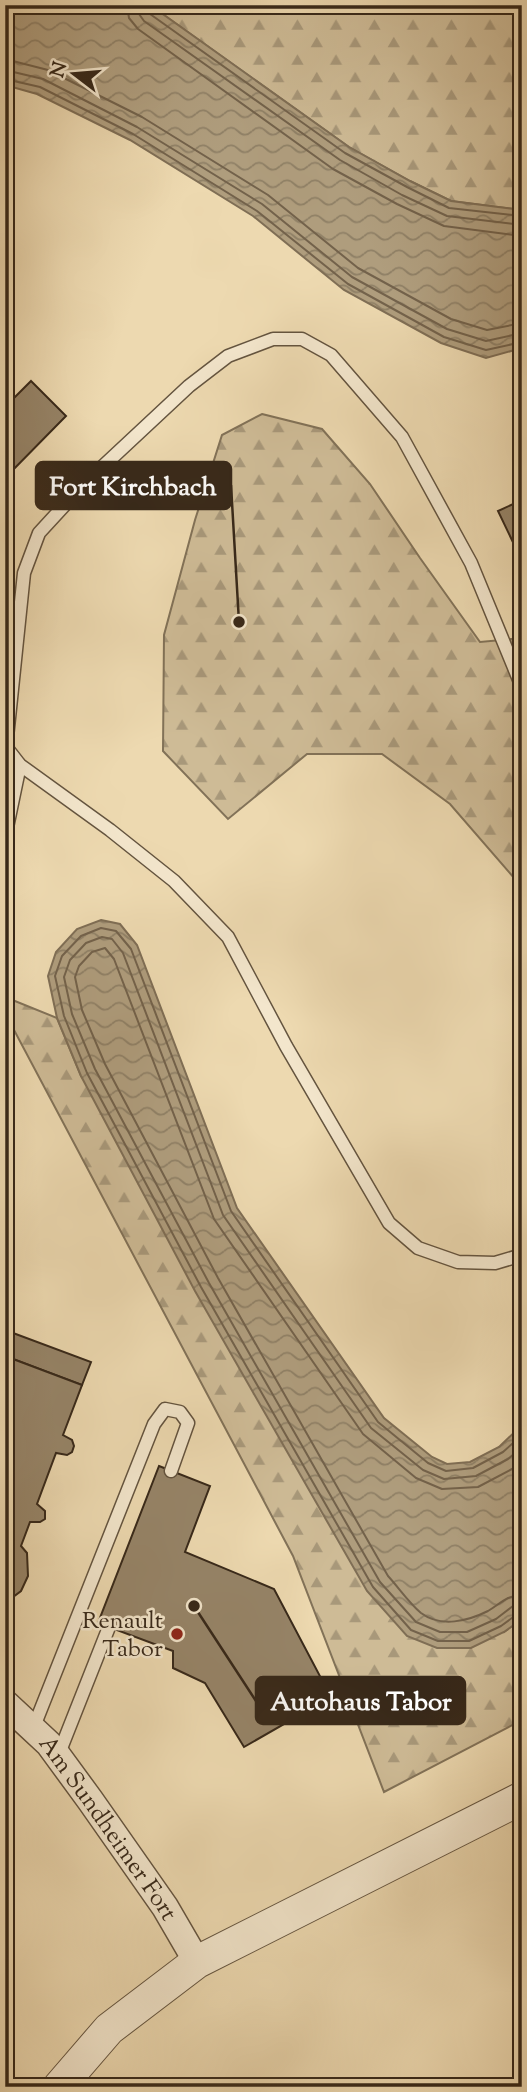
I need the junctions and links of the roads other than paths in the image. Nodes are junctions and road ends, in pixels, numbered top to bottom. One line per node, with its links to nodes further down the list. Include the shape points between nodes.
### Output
1 (522, 687): 2 (lane, via 471,562 402,437 331,355 302,339 273,339 228,356 189,386 39,533 24,573 6,747)
2 (20, 765): 3 (lane); 4 (lane, via 174,881 228,937 389,1223 418,1248 458,1262 495,1263)
3 (5, 837)
4 (522, 1255)
5 (171, 1471): 8 (lane, via 188,1423 180,1412 165,1409 154,1424)
6 (109, 1627): 9 (lane)
7 (5, 1703): 8 (street, Am Sundheimer Fort)
8 (33, 1729): 9 (street, Am Sundheimer Fort)
9 (58, 1756): 11 (street, Am Sundheimer Fort, via 165,1907)
10 (522, 1798): 11 (street)
11 (197, 1962): 12 (street, via 109,2029)
12 (59, 2087)

